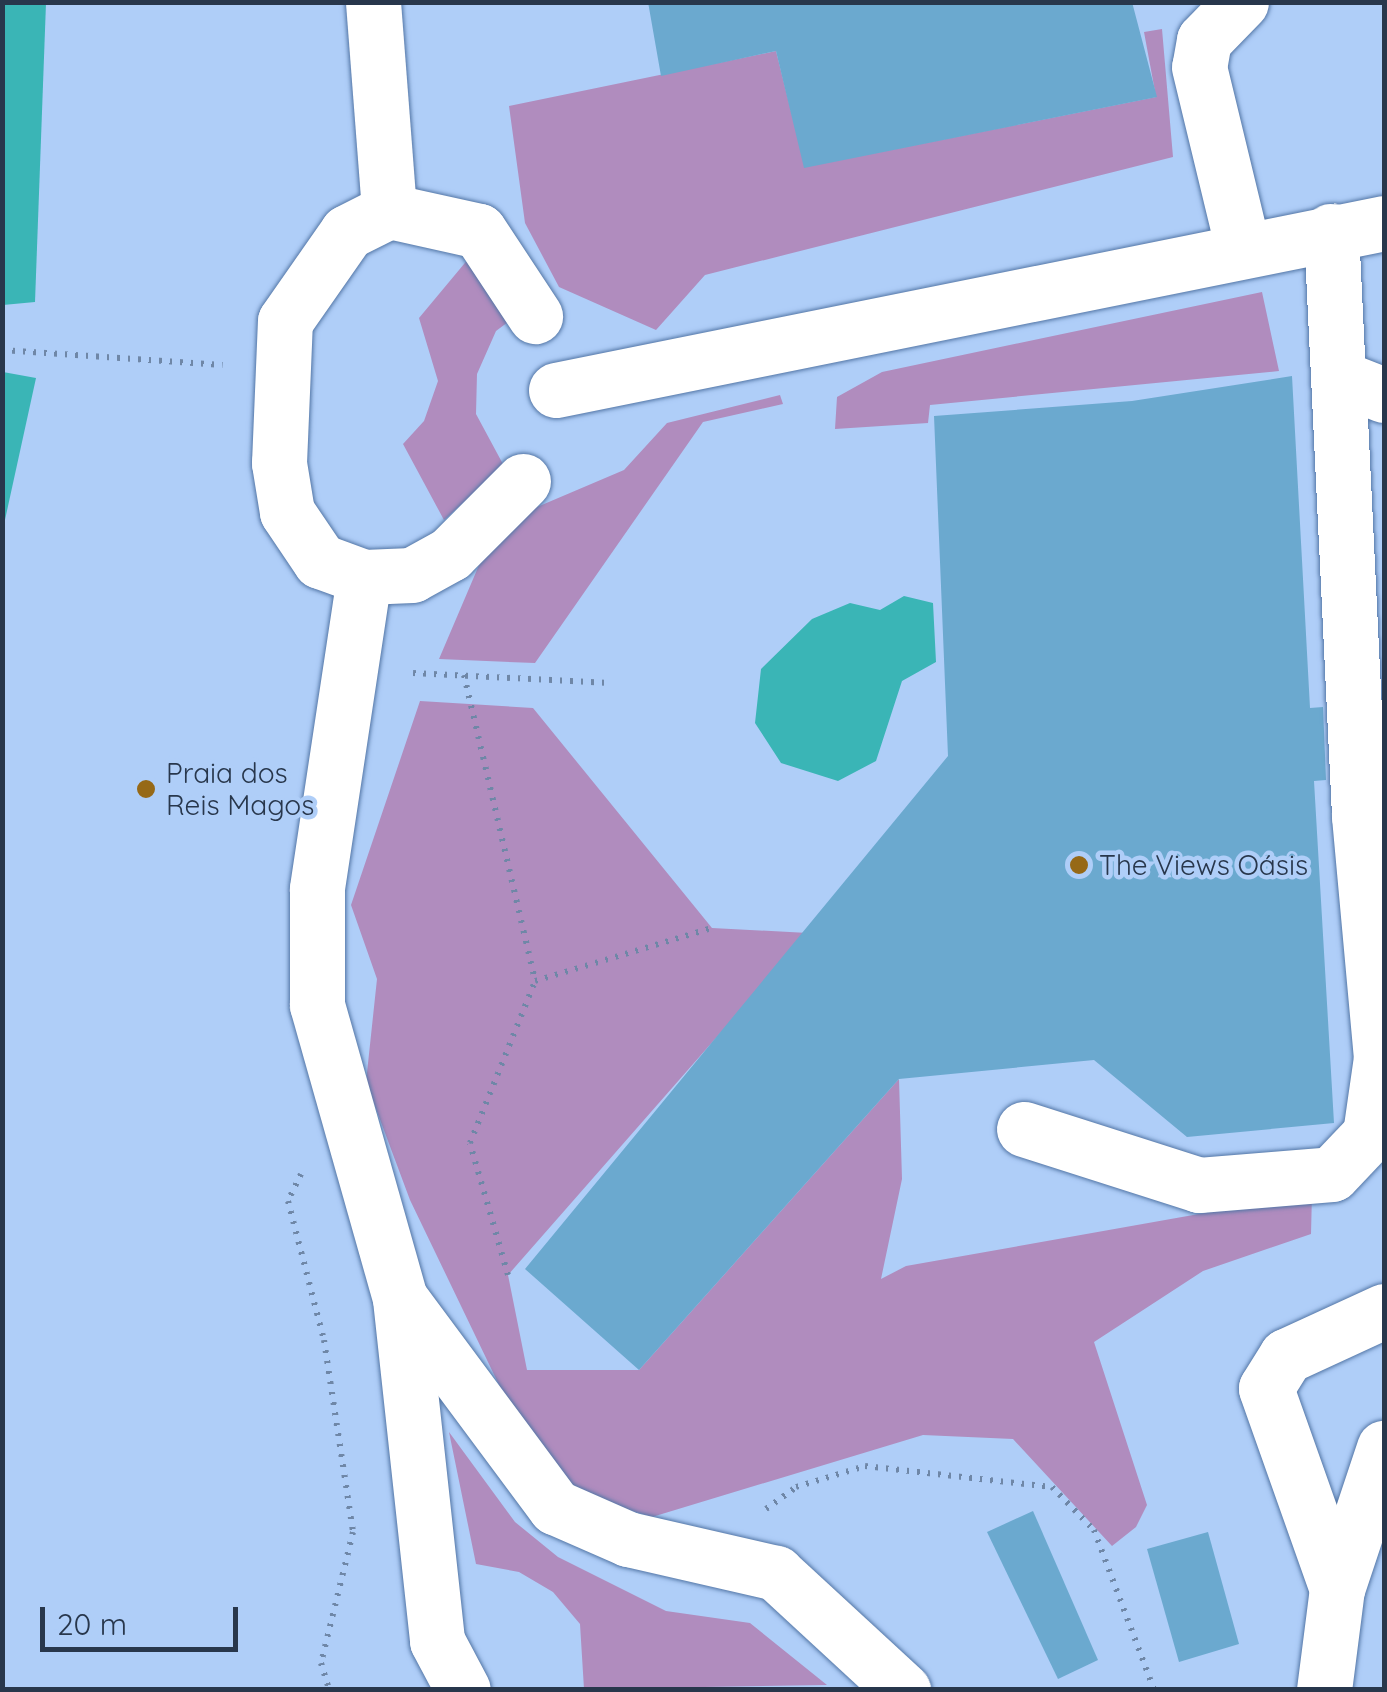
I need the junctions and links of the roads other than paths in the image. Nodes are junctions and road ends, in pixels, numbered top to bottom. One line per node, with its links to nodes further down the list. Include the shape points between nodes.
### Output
1 (373, 2): 3 (street)
2 (1241, 2): 6 (street, via 1204,40 1199,68)
3 (389, 211): 7 (street, via 479,231); 11 (street, via 347,232 298,294 285,321 278,407 287,512 320,561)
4 (1384, 223): 5 (street)
5 (1331, 231): 6 (street); 8 (street)
6 (1243, 249): 9 (street)
7 (536, 316)
8 (1361, 386): 12 (street)
9 (556, 390)
10 (523, 480): 11 (street, via 450,554 412,574)
11 (364, 577): 14 (street, via 317,889 317,1005)
12 (1372, 804): 13 (street, via 1381,1058 1370,1134 1352,1161 1332,1174 1199,1185)
13 (1024, 1129)
14 (400, 1298): 18 (street, via 438,1640); 19 (street, via 555,1507 700,1556 776,1573)
15 (1384, 1311): 17 (street, via 1286,1356 1266,1388)
16 (1384, 1448): 17 (street)
17 (1336, 1589): 20 (street)
18 (464, 1690)
19 (903, 1690)
20 (1324, 1690)

